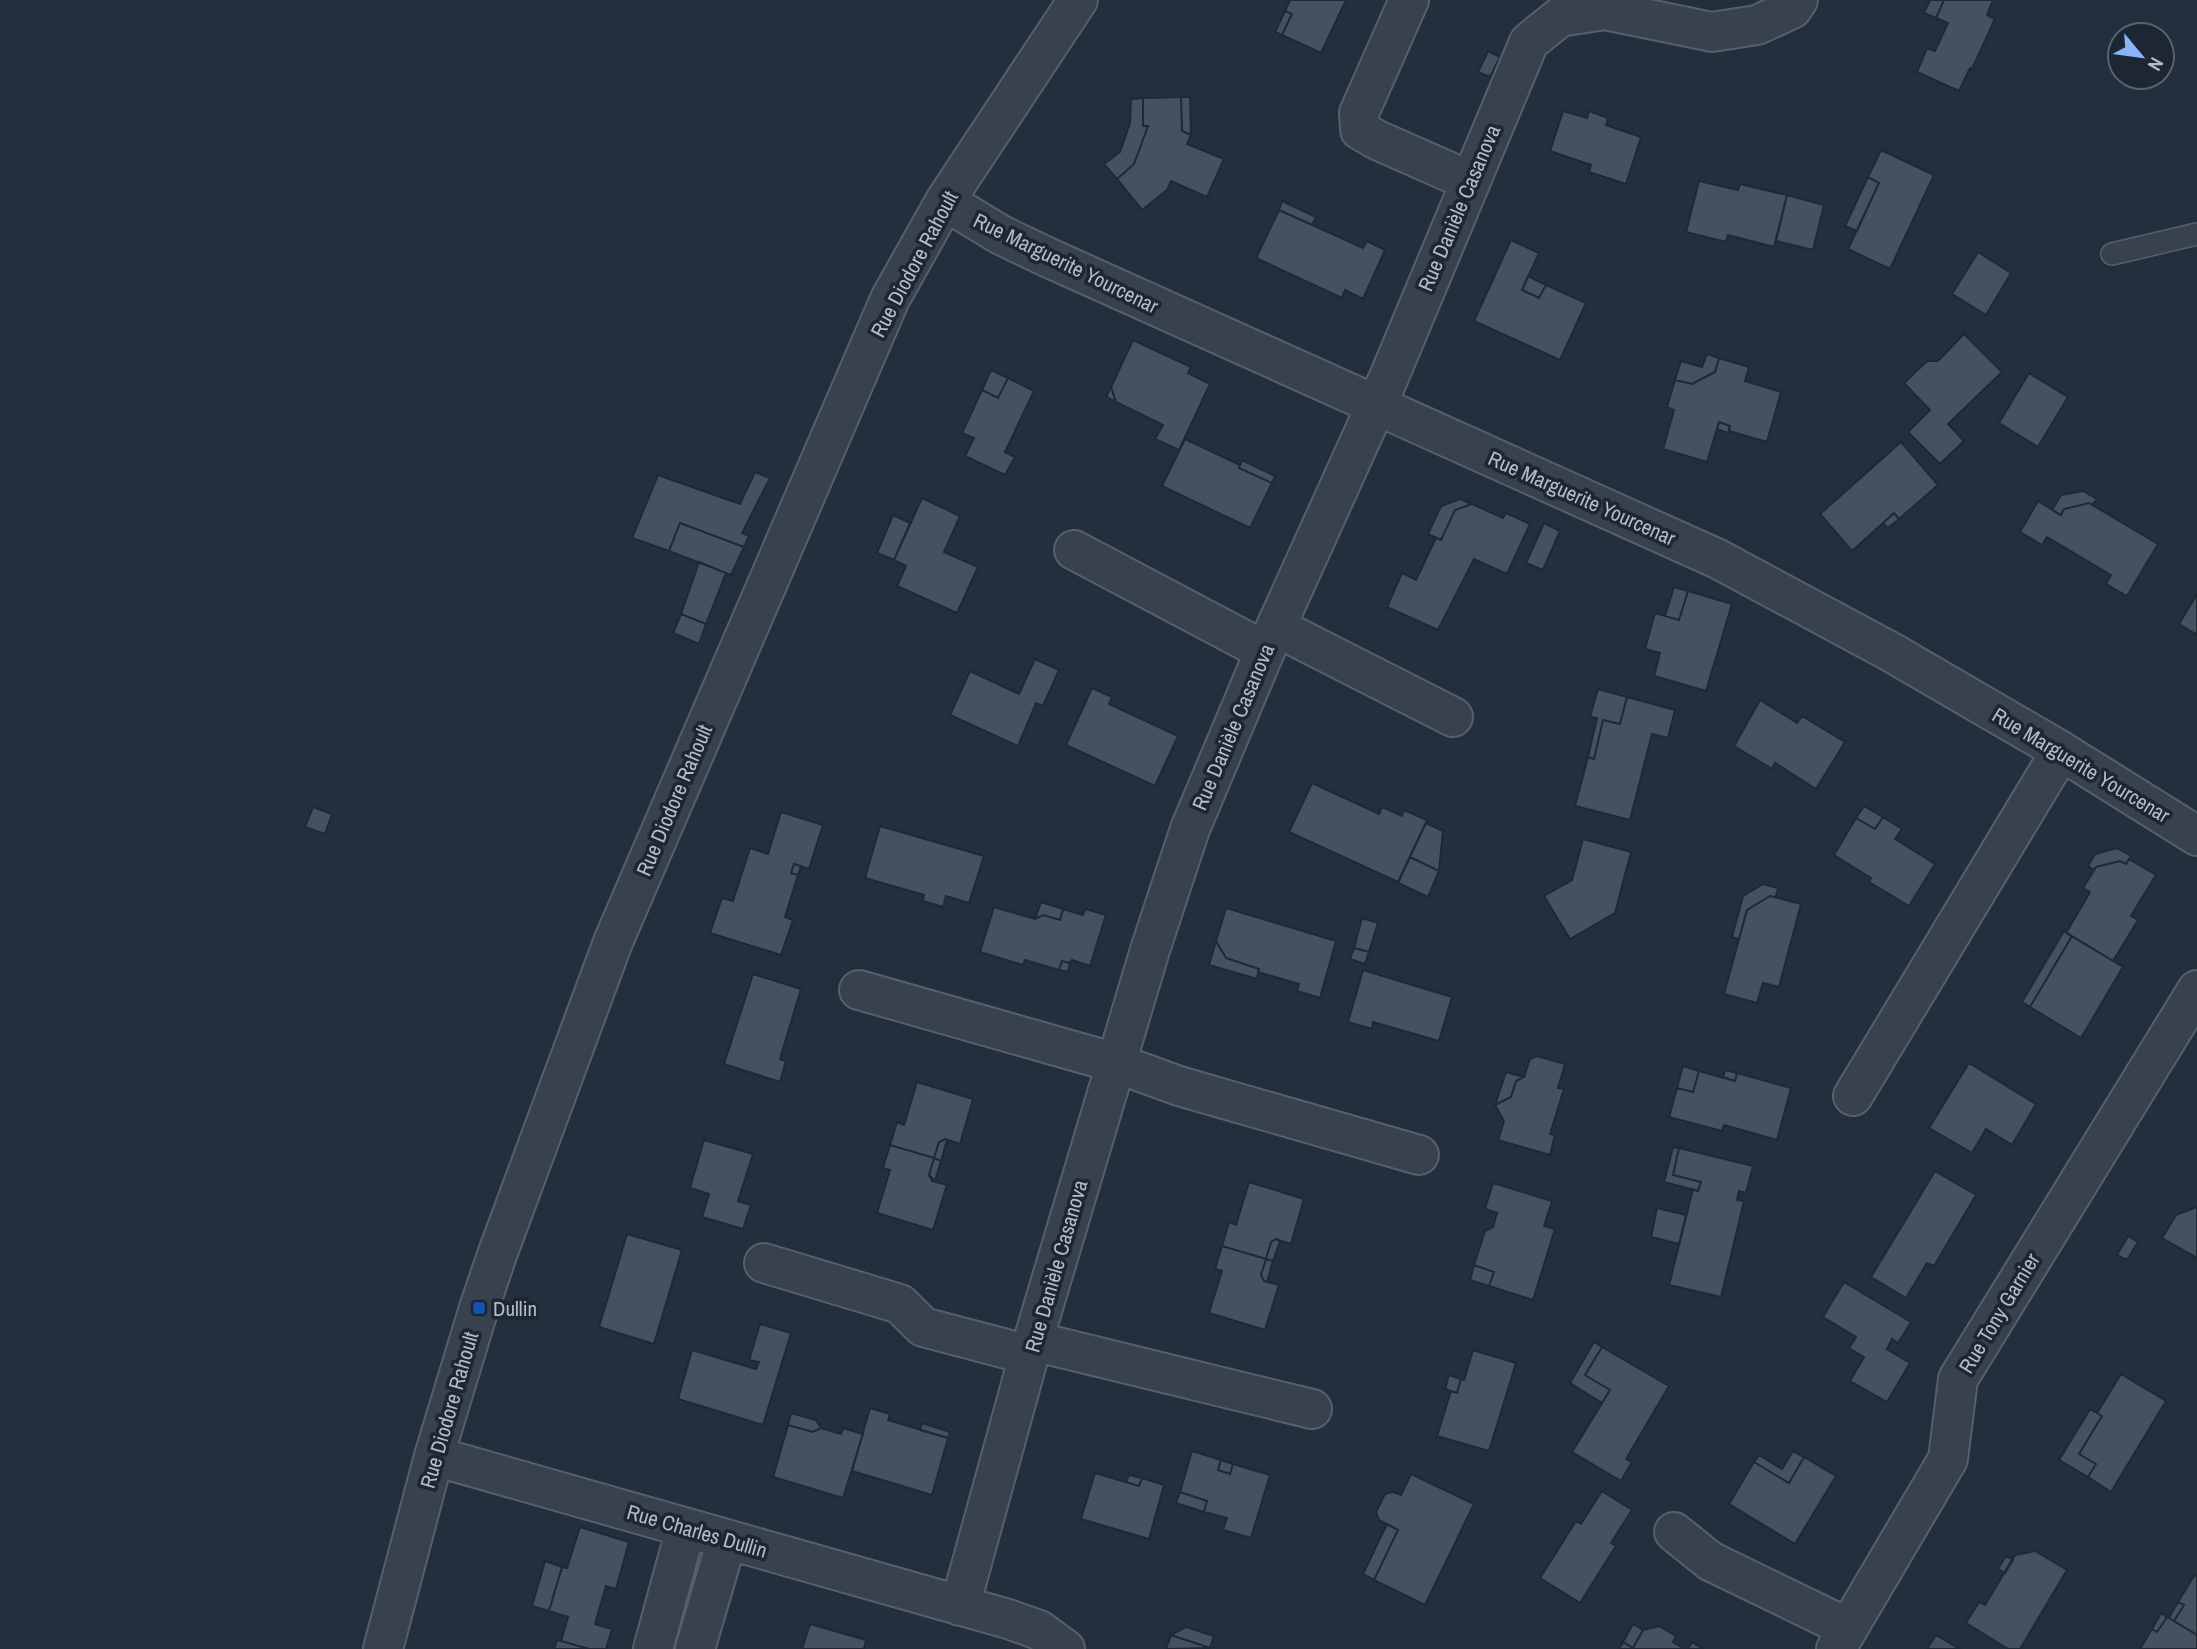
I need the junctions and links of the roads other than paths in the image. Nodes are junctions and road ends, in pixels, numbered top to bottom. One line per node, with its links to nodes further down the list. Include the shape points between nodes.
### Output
1 (1078, 0): 6 (street, Rue Diodore Rahoult)
2 (1409, 0): 5 (street, via 1359,113 1360,130)
3 (1798, 0): 4 (street, Rue Danièle Casanova, via 1792,9 1758,24 1712,32 1604,10)
4 (1555, 9): 5 (street, Rue Danièle Casanova, via 1529,41)
5 (1470, 181): 9 (street, Rue Danièle Casanova)
6 (945, 201): 9 (street, Rue Marguerite Yourcenar, via 1047,257); 23 (street, Rue Diodore Rahoult, via 890,299 613,942 497,1255)
7 (2197, 234): 8 (lane)
8 (2112, 254)
9 (1376, 405): 11 (street, Rue Danièle Casanova); 13 (street, Rue Marguerite Yourcenar, via 1718,559)
10 (1074, 550): 11 (street)
11 (1271, 639): 12 (street); 17 (street, Rue Danièle Casanova, via 1190,829)
12 (1453, 717)
13 (2061, 751): 14 (street, Rue Marguerite Yourcenar); 18 (street)
14 (2197, 836)
15 (859, 990): 17 (street)
16 (2197, 990): 28 (street, Rue Tony Garnier, via 1958,1379 1948,1459)
17 (1116, 1063): 19 (street, via 1179,1086); 21 (street, Rue Danièle Casanova)
18 (1853, 1096)
19 (1419, 1155)
20 (764, 1263): 21 (street, via 900,1304 923,1327)
21 (1031, 1348): 22 (street, via 1068,1351); 27 (street, Rue Danièle Casanova)
22 (1312, 1409)
23 (433, 1456): 24 (street, Rue Charles Dullin); 30 (street, Rue Diodore Rahoult)
24 (686, 1528): 26 (street, Rue Charles Dullin); 31 (street)
25 (1674, 1532): 28 (street, via 1710,1561)
26 (727, 1540): 27 (street, Rue Charles Dullin); 32 (street)
27 (960, 1606): 29 (street, via 1039,1630)
28 (1842, 1639)
29 (1063, 1648)
30 (383, 1649)
31 (653, 1649)
32 (695, 1649)

